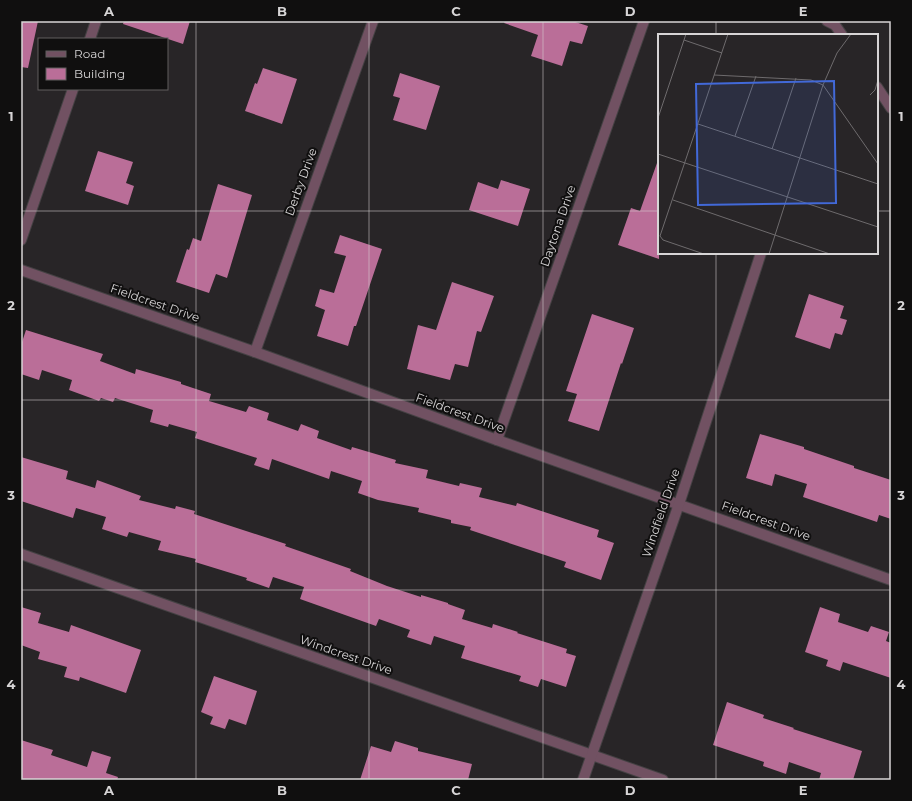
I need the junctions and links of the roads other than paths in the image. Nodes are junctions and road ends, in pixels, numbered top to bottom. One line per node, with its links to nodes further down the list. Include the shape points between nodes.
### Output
1 (96, 21): 6 (street)
2 (373, 21): 13 (street, Derby Drive)
3 (644, 21): 14 (street, Daytona Drive)
4 (833, 26): 5 (street)
5 (841, 34)
6 (90, 38)
7 (878, 88): 9 (street)
8 (73, 90): 10 (street)
9 (891, 108)
10 (21, 240)
11 (761, 254): 15 (street, Windfield Drive)
12 (21, 270): 13 (street, Fieldcrest Drive)
13 (255, 352): 14 (street, Fieldcrest Drive)
14 (497, 440): 15 (street, Fieldcrest Drive)
15 (679, 504): 17 (street, Fieldcrest Drive); 18 (street, Windfield Drive)
16 (21, 554): 18 (street, Windcrest Drive)
17 (891, 580)
18 (592, 755): 19 (street, Windfield Drive); 20 (street, Windcrest Drive)
19 (583, 780)
20 (663, 780)

